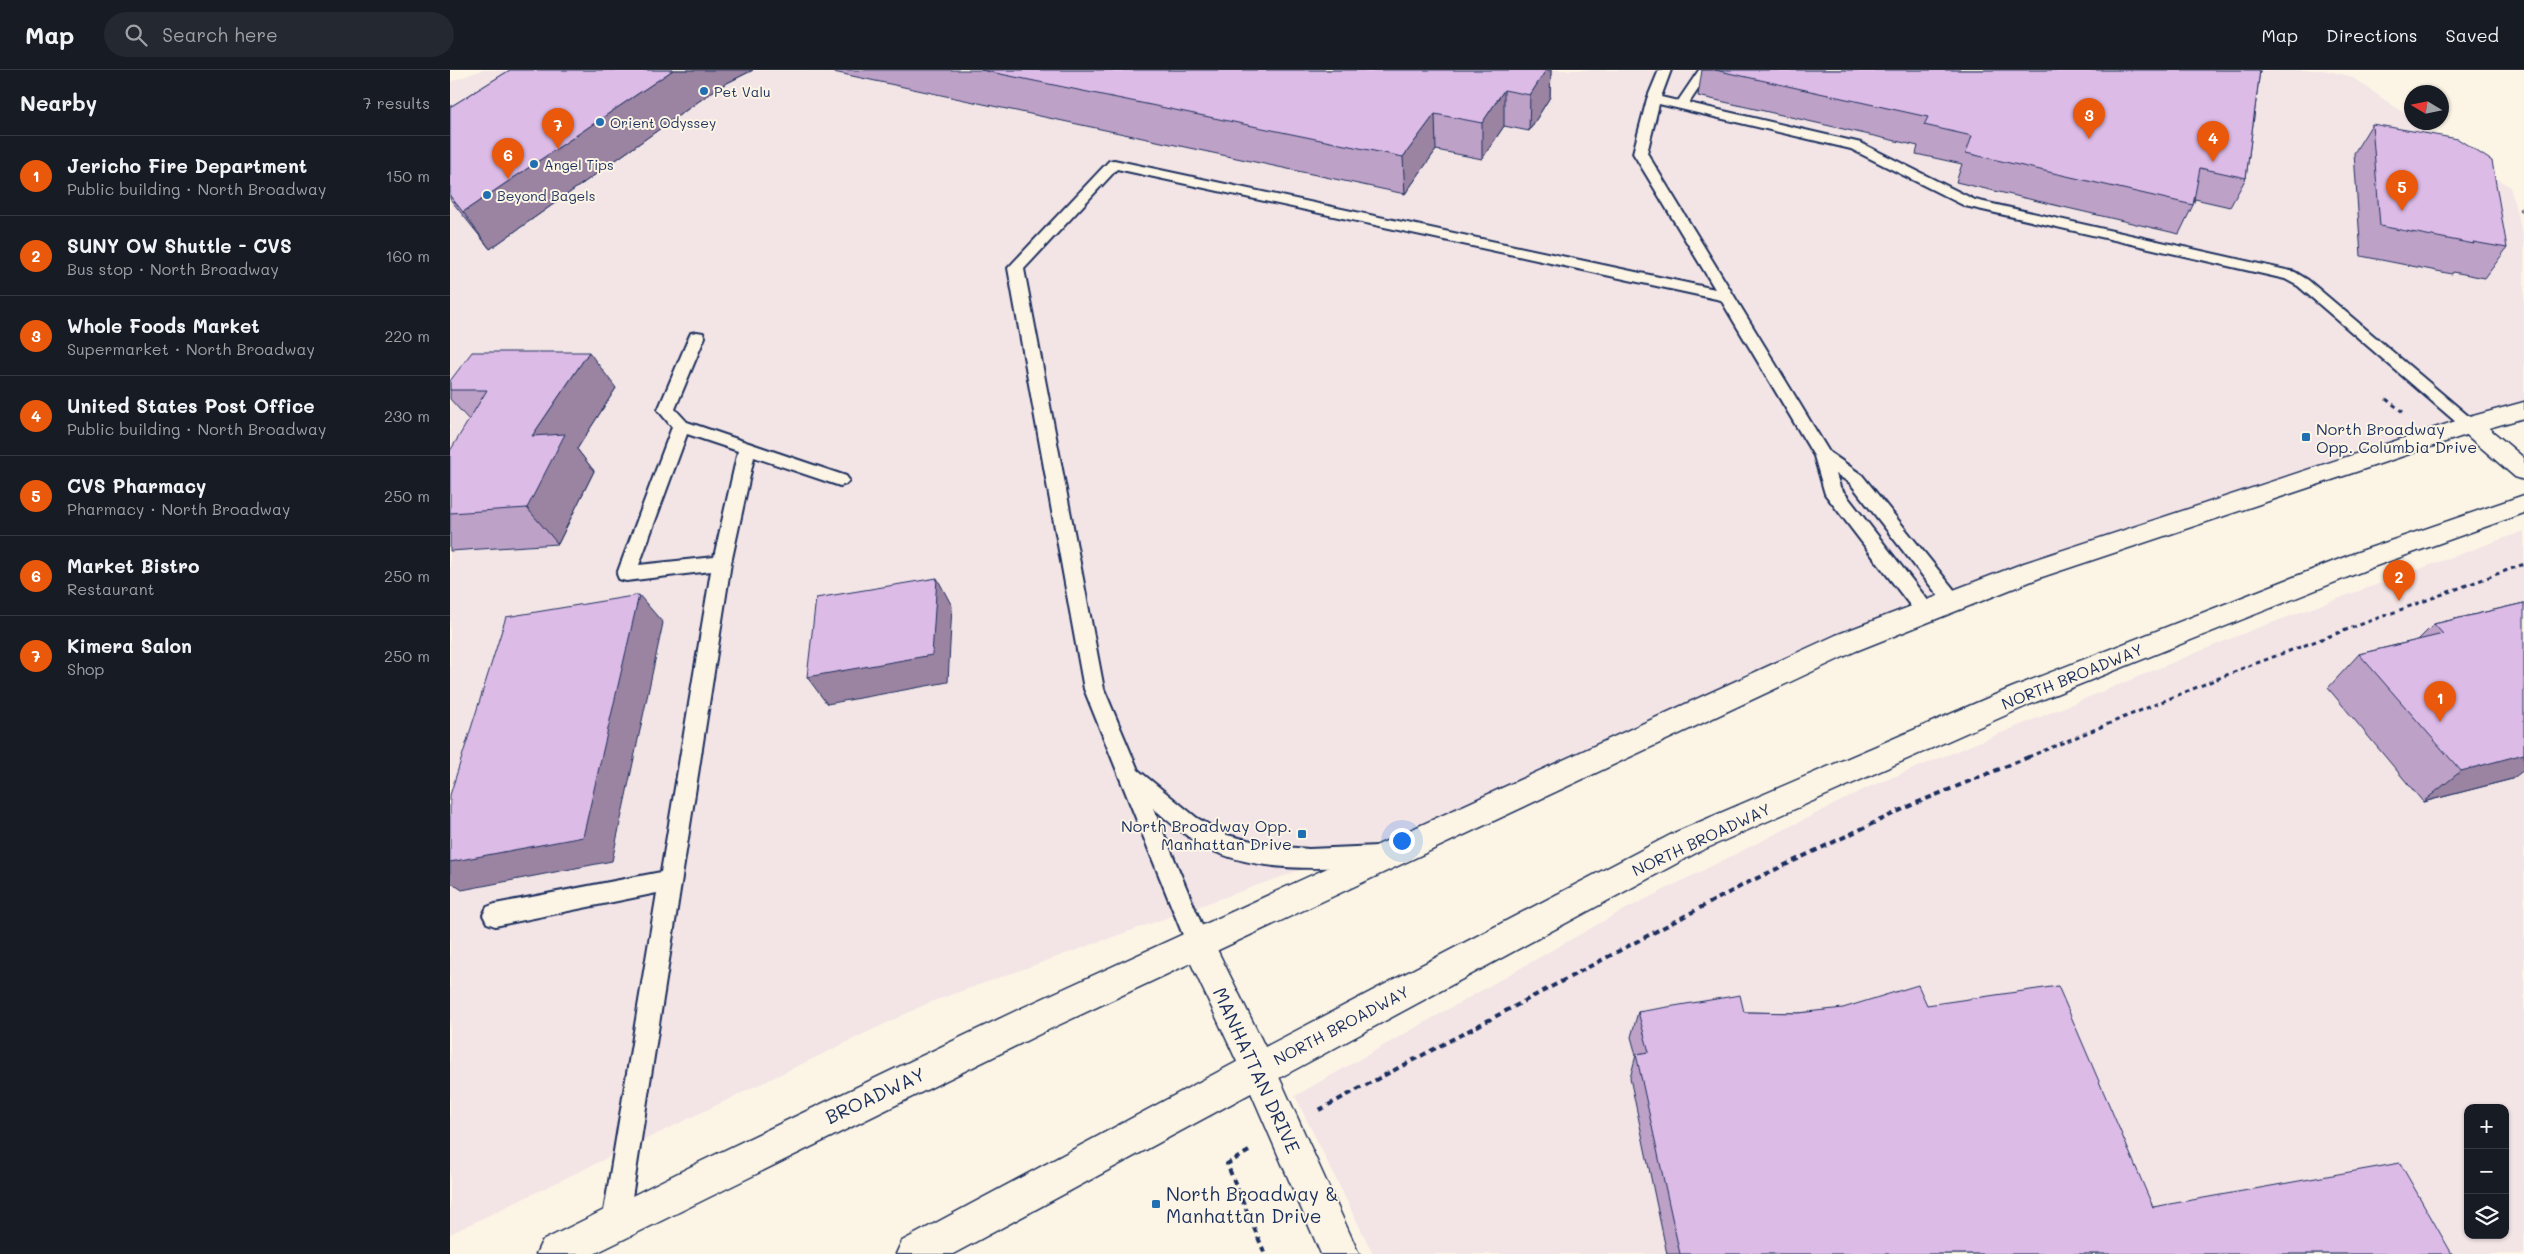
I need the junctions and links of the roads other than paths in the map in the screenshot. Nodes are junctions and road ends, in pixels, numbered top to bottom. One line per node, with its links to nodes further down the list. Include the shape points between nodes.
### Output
1 (1665, 70): 3 (lane)
2 (1706, 70): 4 (lane)
3 (1654, 99): 4 (lane); 5 (lane, via 1640,153)
4 (1681, 105): 8 (lane, via 1856,146 1970,203 2290,275)
5 (1728, 297): 11 (lane); 18 (lane, via 1114,164 1016,268 1094,689)
6 (697, 337): 9 (lane, via 666,410)
7 (2524, 410): 8 (main road)
8 (2470, 425): 12 (main road); 16 (main road, via 2033,570)
9 (681, 426): 10 (lane); 15 (lane, via 626,574)
10 (747, 448): 13 (lane); 15 (lane)
11 (1823, 456): 16 (lane, via 1856,479); 17 (lane, via 1831,489)
12 (2524, 471)
13 (840, 480)
14 (2524, 504): 23 (main road, NORTH BROADWAY, via 2364,560 2021,696 1685,843)
15 (722, 563): 20 (lane)
16 (1954, 602): 17 (main road)
17 (1926, 612): 19 (main road, via 1846,643)
18 (1130, 775): 19 (lane, via 1189,825 1222,844 1272,856 1309,859); 22 (lane)
19 (1386, 855): 22 (main road)
20 (670, 880): 21 (lane); 24 (lane)
21 (494, 915)
22 (1197, 942): 23 (main road, MANHATTAN DRIVE); 24 (main road, BROADWAY, via 754,1152)
23 (1258, 1069): 26 (main road, NORTH BROADWAY); 27 (main road, MANHATTAN DRIVE)
24 (615, 1224): 25 (main road, BROADWAY)
25 (555, 1254)
26 (915, 1254)
27 (1340, 1254)

